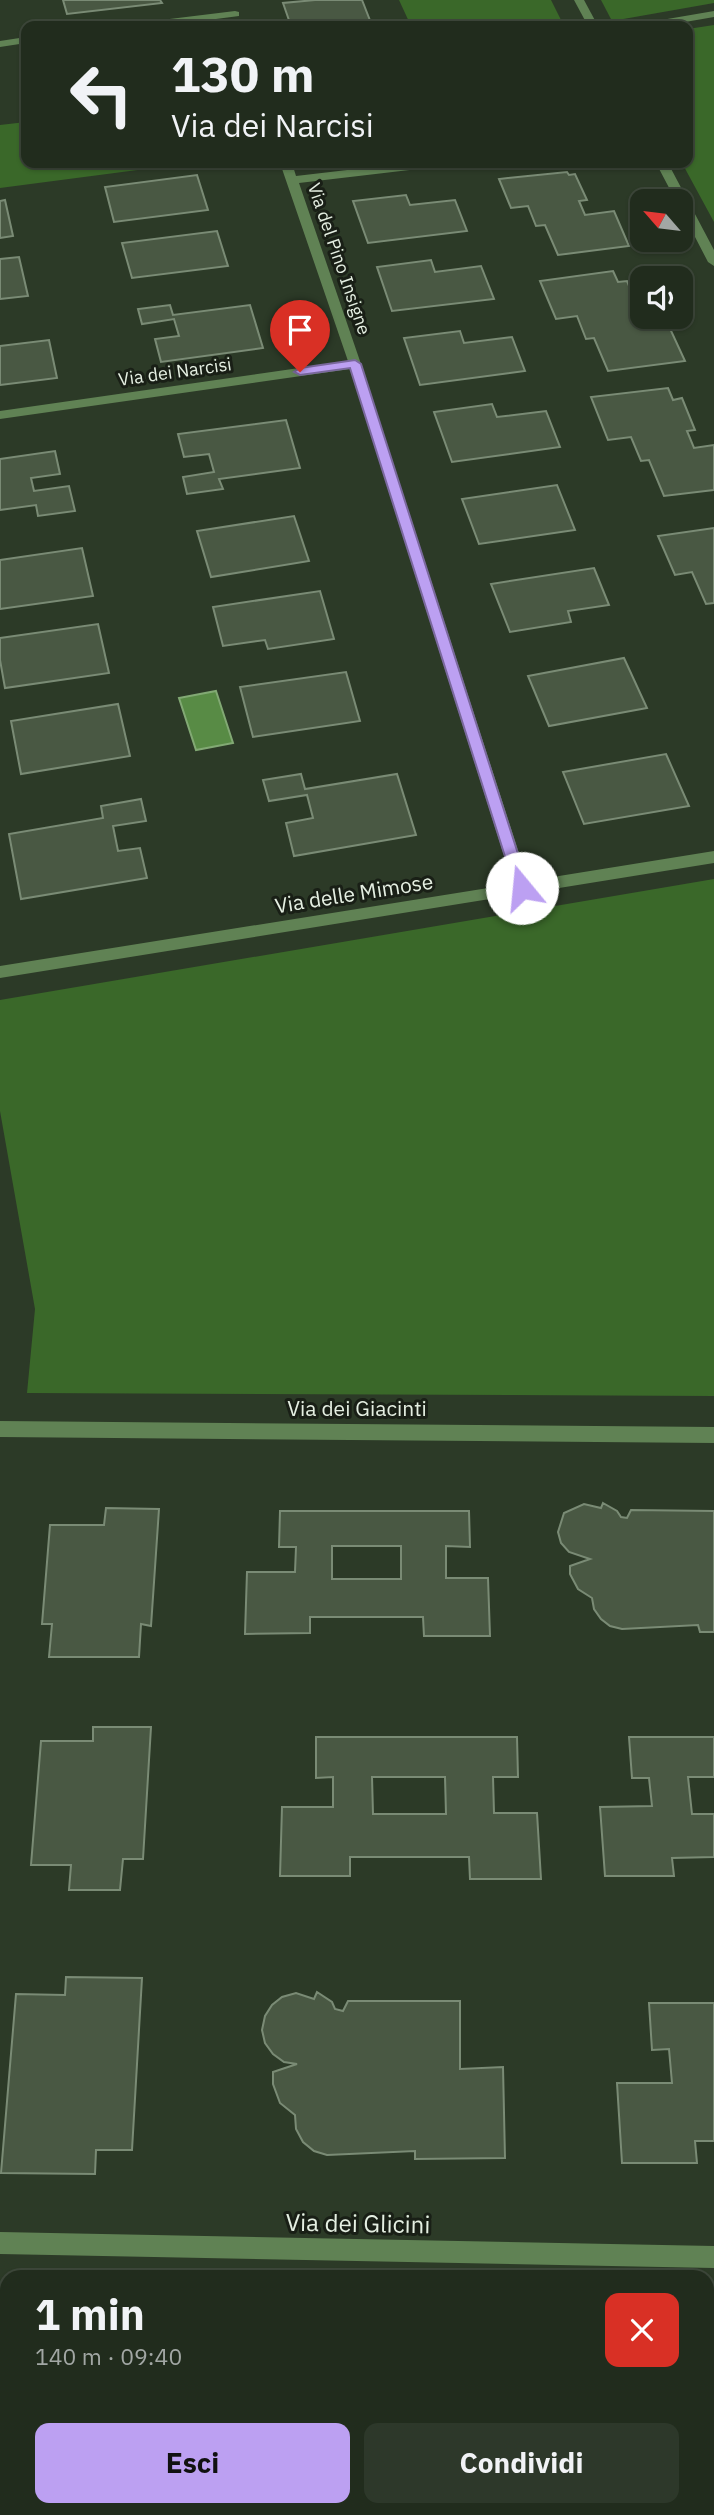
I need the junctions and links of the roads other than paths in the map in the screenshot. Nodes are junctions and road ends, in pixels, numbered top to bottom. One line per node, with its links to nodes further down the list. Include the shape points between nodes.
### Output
1 (230, 0): 3 (street)
2 (579, 0): 7 (street)
3 (235, 14): 5 (street); 6 (street)
4 (714, 14): 8 (street)
5 (178, 21)
6 (238, 21)
7 (590, 21)
8 (673, 21)
9 (21, 41): 10 (street)
10 (0, 44)
11 (288, 168): 14 (street, Via del Pino Insigne)
12 (393, 168): 14 (street)
13 (665, 168): 15 (street)
14 (292, 180): 16 (street, Via del Pino Insigne)
15 (714, 262)
16 (355, 364): 17 (street, Via dei Narcisi); 19 (street, Via del Pino Insigne)
17 (0, 415)
18 (714, 857): 19 (street, Via delle Mimose)
19 (522, 888): 20 (street, Via delle Mimose)
20 (0, 972)
21 (0, 1429): 22 (street, Via dei Giacinti)
22 (714, 1435)
23 (0, 2243): 24 (street, Via dei Glicini)
24 (714, 2257)

